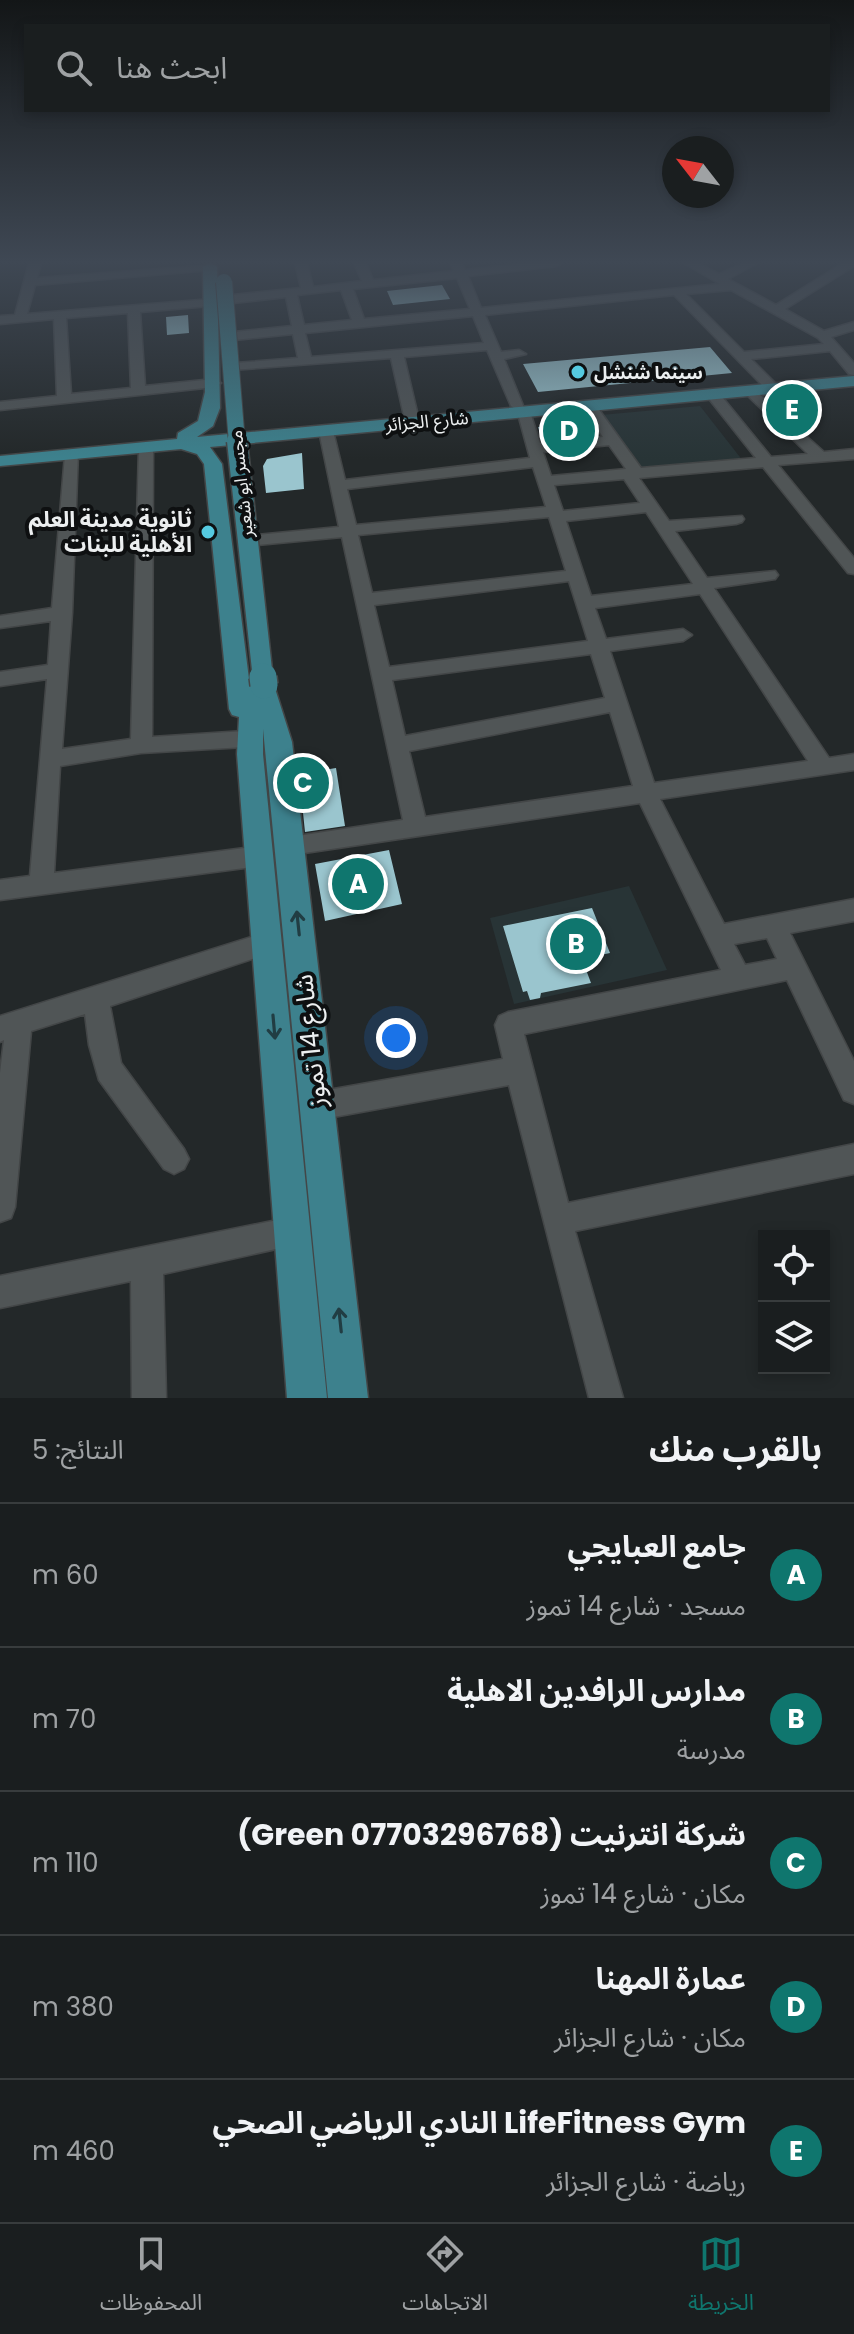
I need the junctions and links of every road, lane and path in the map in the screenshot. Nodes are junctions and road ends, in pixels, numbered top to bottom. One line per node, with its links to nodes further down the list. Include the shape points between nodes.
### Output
1 (61, 328): 28 (street)
2 (135, 328): 25 (street)
3 (211, 328): 23 (main road)
4 (222, 328): 71 (main road, مجسر ابو شعير, via 225,437)
5 (232, 328): 13 (main road)
6 (284, 328): 13 (street)
7 (299, 328): 19 (street)
8 (484, 328): 15 (street)
9 (713, 328): 18 (street)
10 (812, 328): 12 (street)
11 (846, 328): 12 (street)
12 (823, 335): 14 (street)
13 (234, 336): 20 (main road)
14 (833, 347): 18 (street); 21 (street)
15 (494, 351): 16 (street); 17 (street); 31 (street)
16 (397, 354): 19 (street); 34 (street)
17 (519, 354)
18 (740, 356): 24 (street)
19 (305, 362): 20 (street)
20 (236, 367): 32 (main road)
21 (854, 373): 24 (main road, شارع الجزائر)
22 (854, 381): 26 (main road, شارع الجزائر)
23 (214, 383): 25 (street); 33 (main road)
24 (768, 383): 31 (main road, شارع الجزائر)
25 (138, 391): 28 (street)
26 (751, 391): 27 (main road, شارع الجزائر); 44 (street)
27 (713, 395): 30 (main road, شارع الجزائر); 47 (street)
28 (64, 399): 29 (street)
29 (0, 406)
30 (589, 406): 31 (main road, شارع الجزائر); 37 (street)
31 (521, 409): 34 (main road, شارع الجزائر); 35 (main road, شارع الجزائر); 43 (street)
32 (241, 412): 33 (main road, via 223,422); 36 (main road)
33 (211, 415): 38 (main road)
34 (411, 416): 36 (main road, شارع الجزائر)
35 (326, 431): 36 (main road, شارع الجزائر); 51 (street)
36 (265, 432): 38 (main road, شارع الجزائر); 45 (main road)
37 (613, 440): 43 (street); 49 (street)
38 (184, 441): 39 (main road, شارع الجزائر); 40 (main road, شارع الجزائر); 48 (main road, via 203,450)
39 (146, 448): 42 (main road, شارع الجزائر); 73 (street)
40 (0, 453)
41 (854, 454): 44 (street)
42 (73, 455): 46 (main road, شارع الجزائر); 64 (street)
43 (537, 455): 50 (street); 51 (street)
44 (820, 457): 47 (street)
45 (245, 458): 48 (main road, via 226,453); 57 (main road)
46 (0, 463)
47 (768, 463): 49 (street); 58 (street)
48 (213, 464): 74 (main road)
49 (633, 474): 50 (street); 52 (street)
50 (546, 481): 53 (street)
51 (338, 485): 56 (street)
52 (650, 507): 53 (street); 55 (street)
53 (556, 514): 56 (street); 59 (street)
54 (736, 519): 55 (street)
55 (664, 527): 61 (street)
56 (348, 530): 57 (street); 62 (street)
57 (257, 540): 74 (main road)
58 (854, 569)
59 (576, 575): 62 (street); 63 (street)
60 (769, 575): 61 (street)
61 (703, 586): 63 (street); 78 (street)
62 (364, 600): 69 (street)
63 (585, 603): 67 (street)
64 (63, 613): 65 (street); 68 (street)
65 (0, 622)
66 (683, 635): 67 (street)
67 (598, 645): 69 (street); 72 (street)
68 (59, 670): 70 (street); 76 (street)
69 (381, 675): 75 (street)
70 (0, 679)
71 (258, 686): 74 (main road, شارع 14 تموز)
72 (617, 703): 75 (street); 79 (street)
73 (141, 745): 74 (street); 76 (street)
74 (258, 745): 81 (main road, شارع 14 تموز)
75 (397, 745): 80 (street)
76 (51, 759): 82 (street)
77 (854, 762): 78 (street)
78 (823, 766): 79 (street)
79 (646, 793): 80 (street); 86 (street)
80 (416, 828): 81 (street)
81 (275, 851): 82 (street); 87 (main road, شارع 14 تموز); 94 (main road, شارع 14 تموز, one-way to 81)
82 (41, 884): 83 (street)
83 (0, 890)
84 (854, 910): 85 (street)
85 (773, 925): 86 (street); 88 (street)
86 (718, 936): 89 (street)
87 (267, 943): 90 (street); 99 (main road, شارع 14 تموز, one-way to 99)
88 (793, 967): 89 (street); 93 (street)
89 (738, 978): 92 (street, via 508,1025)
90 (96, 997): 91 (street); 95 (street, via 109,1070)
91 (10, 1026): 97 (street)
92 (519, 1070): 94 (street); 98 (street)
93 (854, 1089)
94 (317, 1106): 104 (main road, شارع 14 تموز, one-way to 94)
95 (174, 1159)
96 (854, 1159): 98 (street)
97 (0, 1207)
98 (557, 1220): 105 (street)
99 (292, 1232): 100 (street); 103 (main road, شارع 14 تموز)
100 (147, 1260): 101 (street); 102 (street)
101 (0, 1292)
102 (149, 1398)
103 (307, 1398)
104 (348, 1398)
105 (606, 1398)

